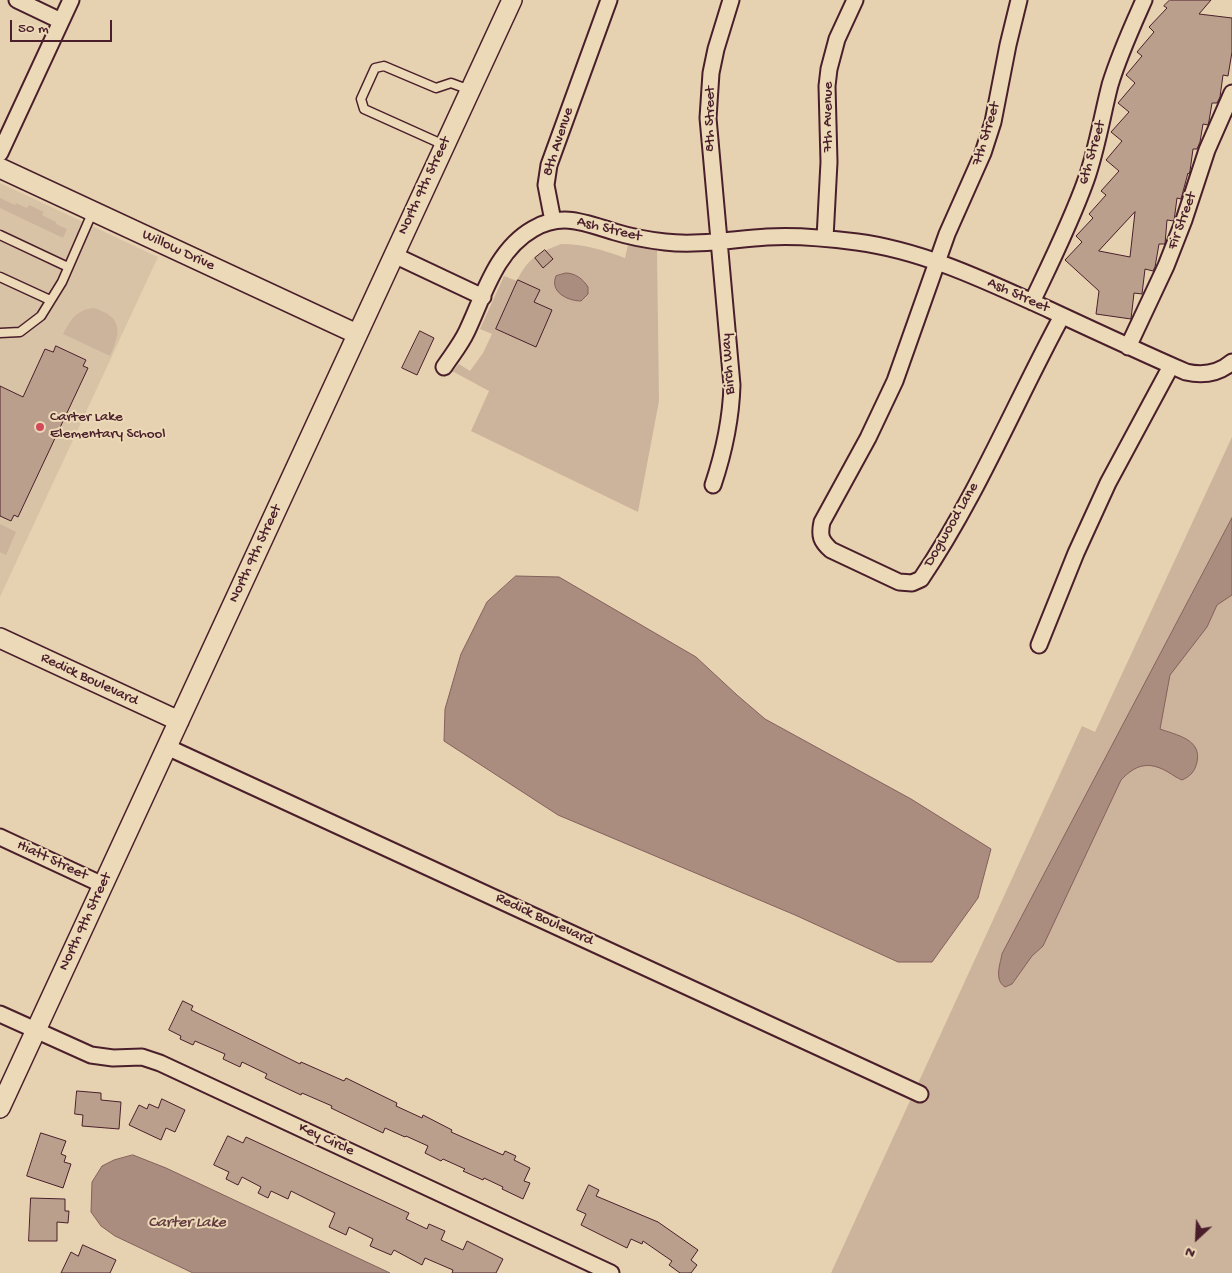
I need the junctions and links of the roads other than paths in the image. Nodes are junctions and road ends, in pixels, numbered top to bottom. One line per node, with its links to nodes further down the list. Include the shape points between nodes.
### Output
1 (17, 0): 9 (street)
2 (71, 0): 9 (street)
3 (512, 0): 10 (street, North 9th Street)
4 (609, 0): 16 (street, 8th Avenue, via 549,165 546,185)
5 (732, 0): 19 (street, 8th Street, via 721,28 709,94 709,142)
6 (855, 0): 18 (street, 7th Avenue, via 837,39 829,69 829,162)
7 (1019, 0): 21 (street, 7th Street, via 991,130)
8 (1144, 0): 26 (street, 6th Street, via 1119,57 1086,180)
9 (61, 21): 13 (street)
10 (470, 90): 12 (street, North 9th Street); 12 (lane, via 451,83 436,88 384,66 375,68 361,99 364,109)
11 (1232, 93): 30 (street, Fir Street, via 1207,150 1166,266)
12 (444, 145): 20 (street, North 9th Street)
13 (0, 153)
14 (0, 168): 15 (street, Willow Drive)
15 (93, 211): 22 (lane); 29 (street, Willow Drive)
16 (553, 221): 19 (street, Ash Street, via 581,221 635,238 666,242); 24 (street, via 530,230 507,250)
17 (0, 235): 22 (lane)
18 (824, 238): 19 (street, Ash Street, via 770,236); 21 (street, Ash Street, via 897,250)
19 (718, 240): 34 (street, Birch Way, via 732,406 727,438)
20 (394, 255): 24 (street); 29 (street, North 9th Street)
21 (936, 262): 26 (street, Ash Street); 27 (street, Dogwood Lane, via 895,381 822,522 820,533 822,542 831,550 899,582 912,583 921,579 936,556 964,509)
22 (68, 267): 25 (lane)
23 (0, 277): 25 (lane)
24 (483, 297): 33 (street, via 462,340)
25 (50, 300): 28 (lane, via 41,316 20,332)
26 (1032, 302): 27 (street, Ash Street)
27 (1062, 316): 30 (street, Ash Street)
28 (0, 333)
29 (356, 334): 37 (street, North 9th Street)
30 (1128, 347): 32 (street, Ash Street)
31 (1232, 362): 32 (street, Ash Street, via 1224,369 1209,374 1186,372)
32 (1171, 366): 36 (street, via 1108,483)
33 (444, 367)
34 (713, 485)
35 (0, 638): 37 (street, Redick Boulevard)
36 (1039, 645)
37 (179, 721): 38 (street, North 9th Street)
38 (167, 747): 40 (street, North 9th Street); 43 (street, Redick Boulevard)
39 (0, 837): 40 (street, Hiatt Street)
40 (103, 885): 42 (street, North 9th Street)
41 (0, 1014): 42 (street, Key Circle)
42 (36, 1031): 44 (street, North 9th Street); 45 (street, Key Circle, via 91,1055 142,1057 160,1063)
43 (920, 1094)
44 (0, 1108)
45 (611, 1273)

